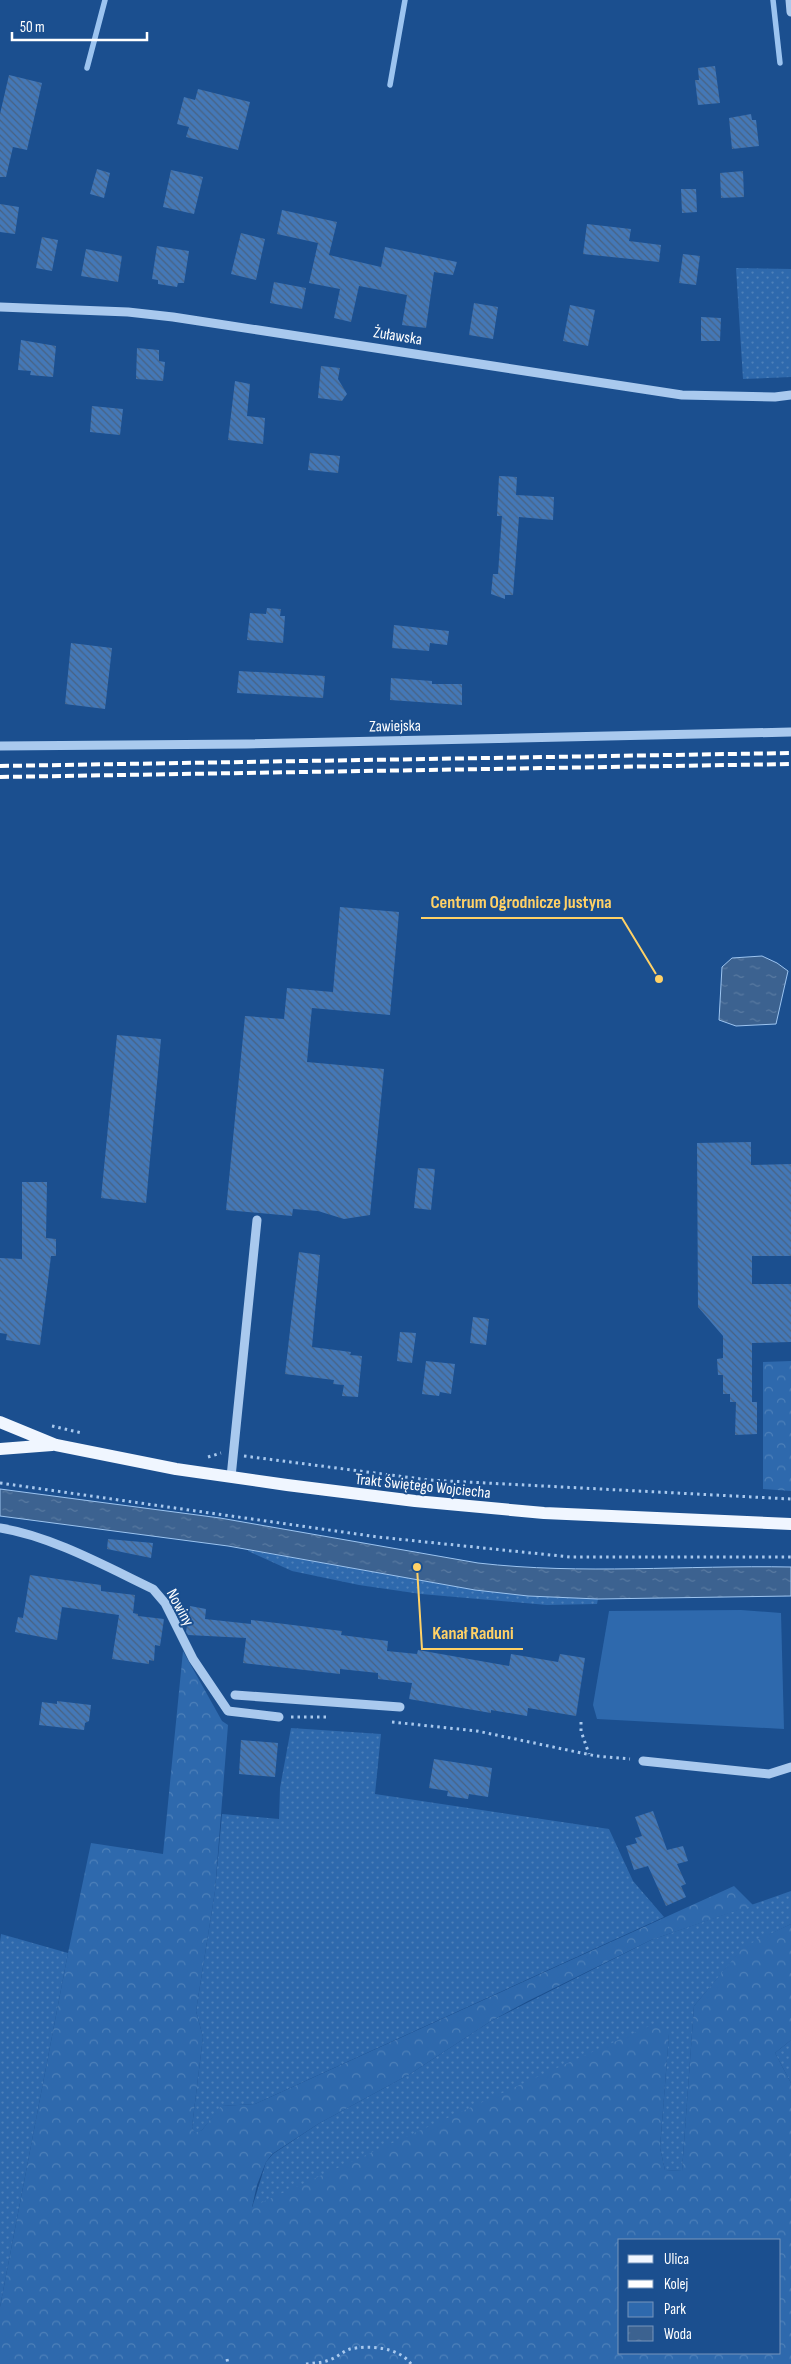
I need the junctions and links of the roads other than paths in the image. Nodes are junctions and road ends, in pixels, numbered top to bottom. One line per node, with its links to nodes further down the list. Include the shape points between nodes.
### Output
1 (790, 0): 2 (street)
2 (791, 12)
3 (0, 307): 4 (street, Żuławska, via 173,317 682,395 775,398)
4 (791, 395)
5 (791, 732): 6 (street, Zawiejska)
6 (0, 746)
7 (257, 1220): 11 (street)
8 (0, 1422): 9 (main road, Trakt Świętego Wojciecha)
9 (56, 1445): 10 (main road, Trakt Świętego Wojciecha); 11 (main road, Trakt Świętego Wojciecha, via 176,1470)
10 (0, 1449)
11 (232, 1477): 12 (main road, Trakt Świętego Wojciecha, via 415,1501 534,1512)
12 (791, 1524)
13 (0, 1528): 17 (street, Nowiny, via 46,1540 153,1589 165,1603 193,1659 228,1711)
14 (236, 1695): 15 (street)
15 (259, 1696): 16 (street); 17 (street)
16 (400, 1707)
17 (257, 1714): 18 (street, Nowiny)
18 (279, 1717)
19 (643, 1761): 20 (street, via 769,1774)
20 (791, 1767)

